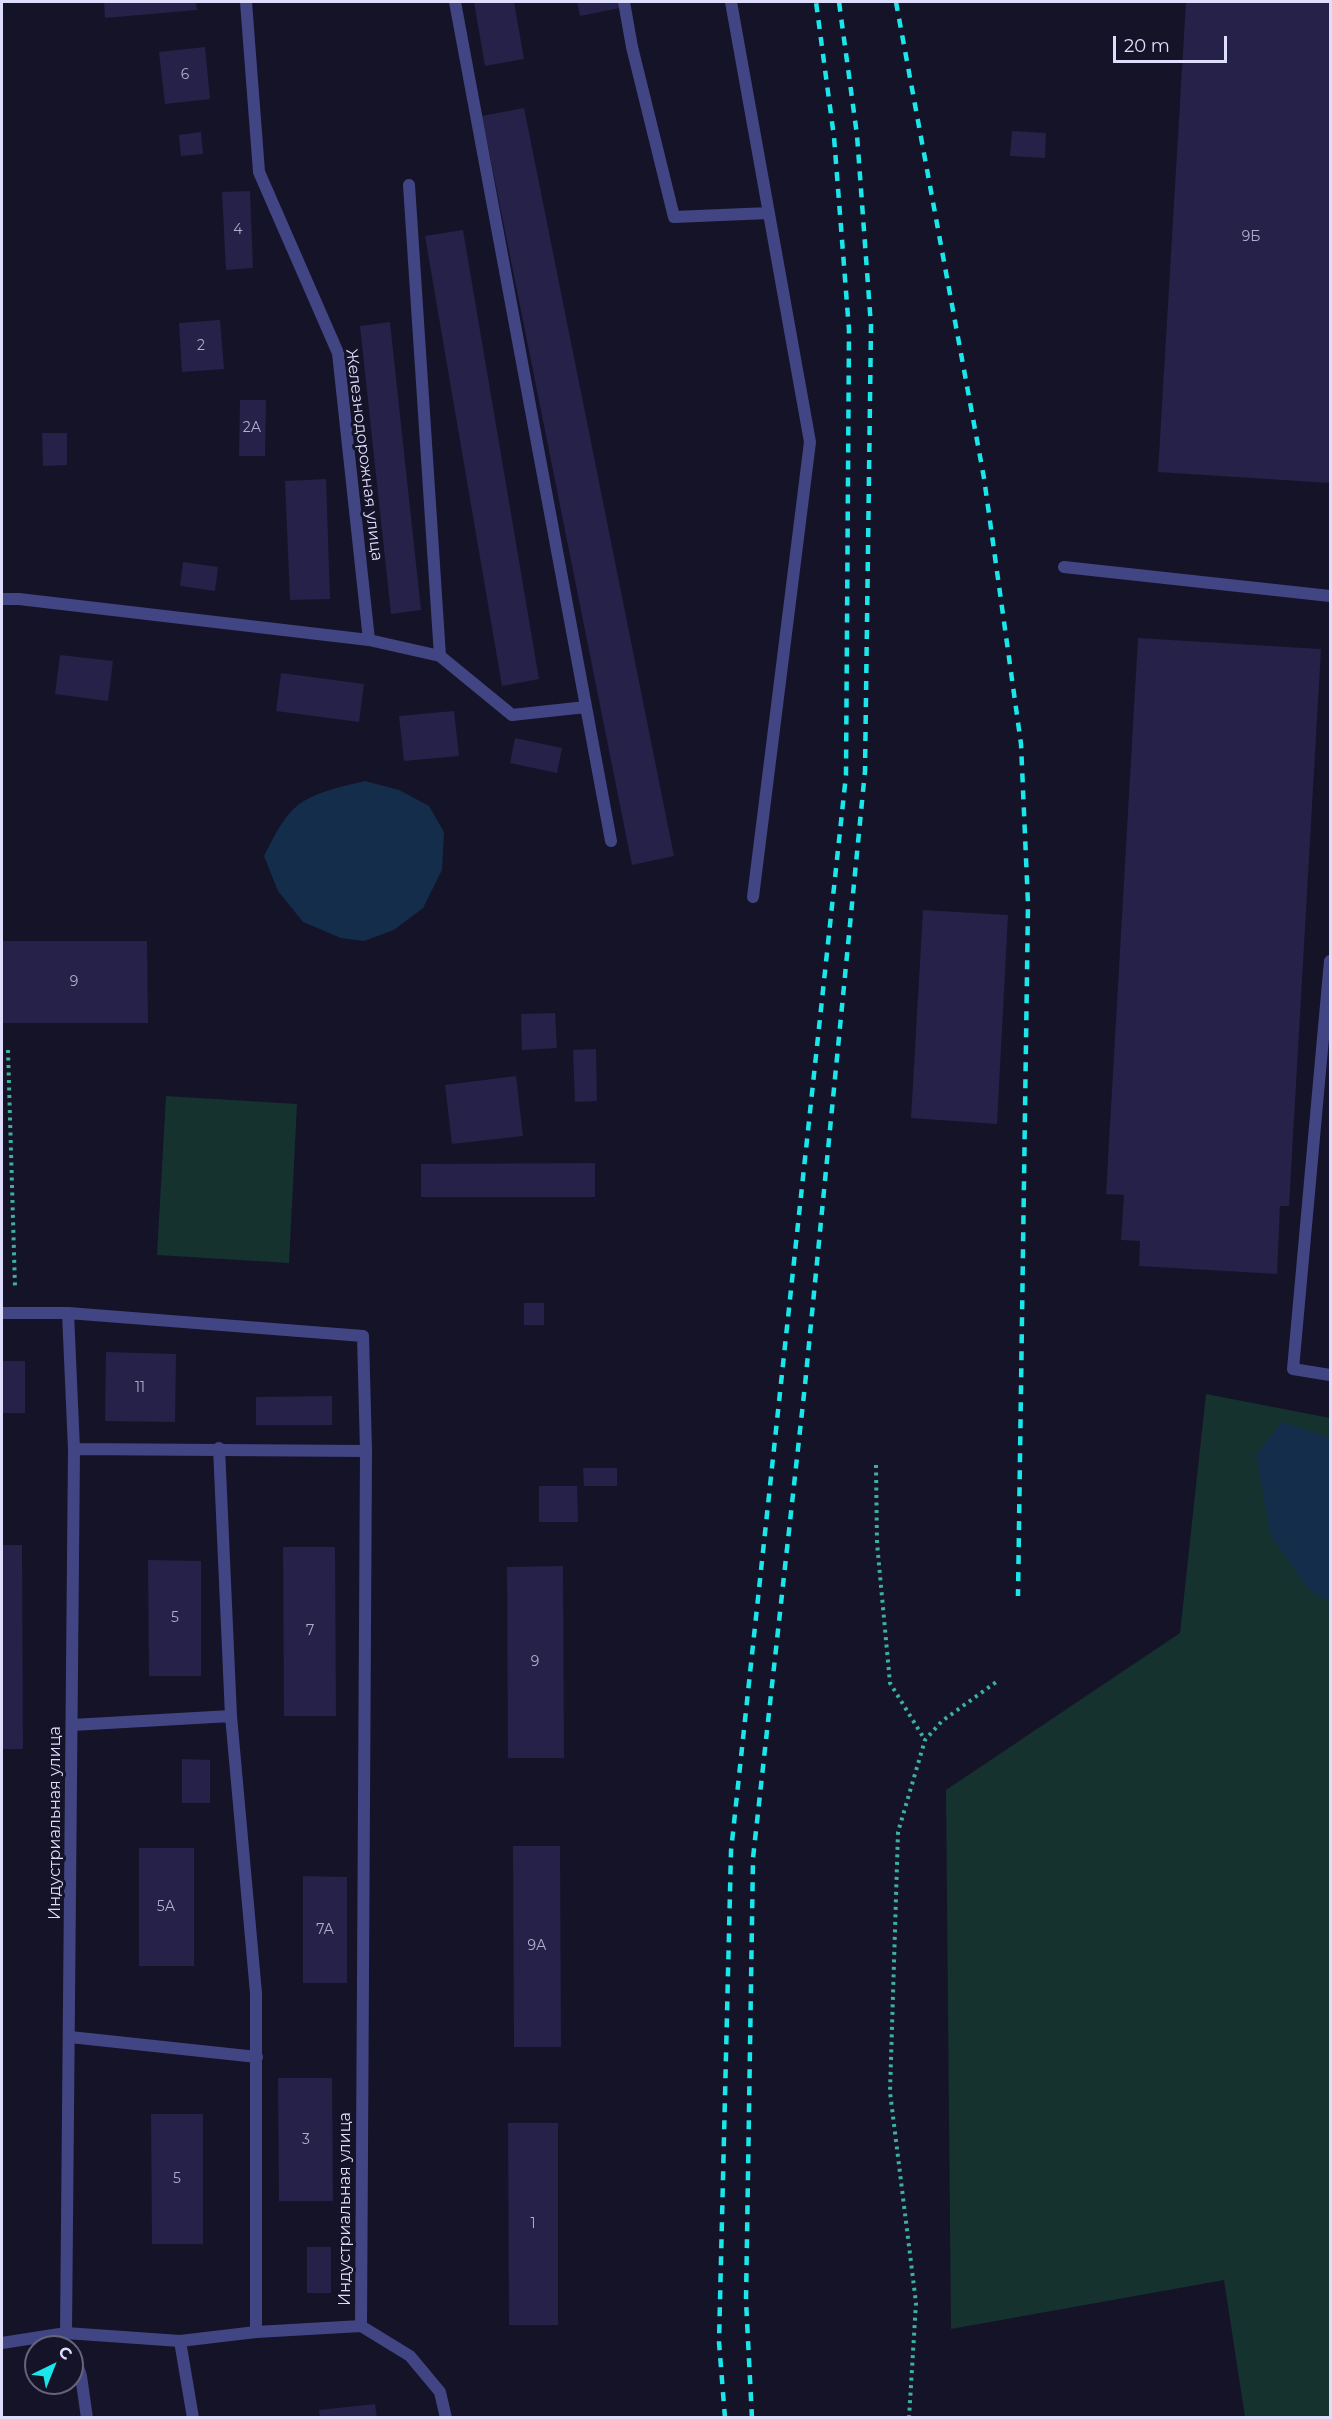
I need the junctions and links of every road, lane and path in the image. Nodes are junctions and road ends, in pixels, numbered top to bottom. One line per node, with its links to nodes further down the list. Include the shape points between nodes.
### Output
1 (246, 2): 10 (street, Железнодорожная улица, via 259,172 338,353)
2 (455, 2): 12 (street)
3 (624, 2): 6 (street, via 674,217)
4 (731, 2): 6 (street)
5 (409, 185): 11 (street)
6 (769, 213): 14 (street, via 810,442)
7 (1064, 567): 8 (street)
8 (1330, 596)
9 (2, 599): 10 (street)
10 (369, 640): 11 (street)
11 (440, 656): 12 (street, via 512,715)
12 (586, 707): 13 (street)
13 (611, 842)
14 (753, 897)
15 (1330, 961): 20 (street, via 1293,1369)
16 (2, 1057): 18 (path, via 8,1050)
17 (2, 1313): 18 (street)
18 (16, 1313): 19 (street)
19 (68, 1313): 22 (street, Индустриальная улица); 23 (street, Индустриальная улица, via 363,1336)
20 (1330, 1375)
21 (219, 1448): 22 (street); 23 (street); 26 (street)
22 (74, 1449): 27 (street, Индустриальная улица)
23 (366, 1451): 31 (street, Индустриальная улица)
24 (876, 1465): 28 (path, via 877,1543 890,1683)
25 (999, 1680): 28 (path, via 942,1721)
26 (231, 1716): 27 (street); 30 (street, via 256,1993)
27 (72, 1725): 29 (street, Индустриальная улица)
28 (925, 1740): 41 (path, via 898,1832 890,2092 916,2302)
29 (70, 2037): 30 (street); 32 (street, Индустриальная улица)
30 (257, 2057): 33 (street)
31 (361, 2326): 33 (street); 40 (street, via 410,2356 440,2392)
32 (66, 2332): 34 (street, Индустриальная улица); 35 (street); 36 (street)
33 (256, 2332): 35 (street)
34 (67, 2335)
35 (180, 2341): 39 (street)
36 (2, 2343)
37 (84, 2395): 38 (street, Индустриальная улица)
38 (87, 2418)
39 (193, 2418)
40 (446, 2418)
41 (909, 2418)

